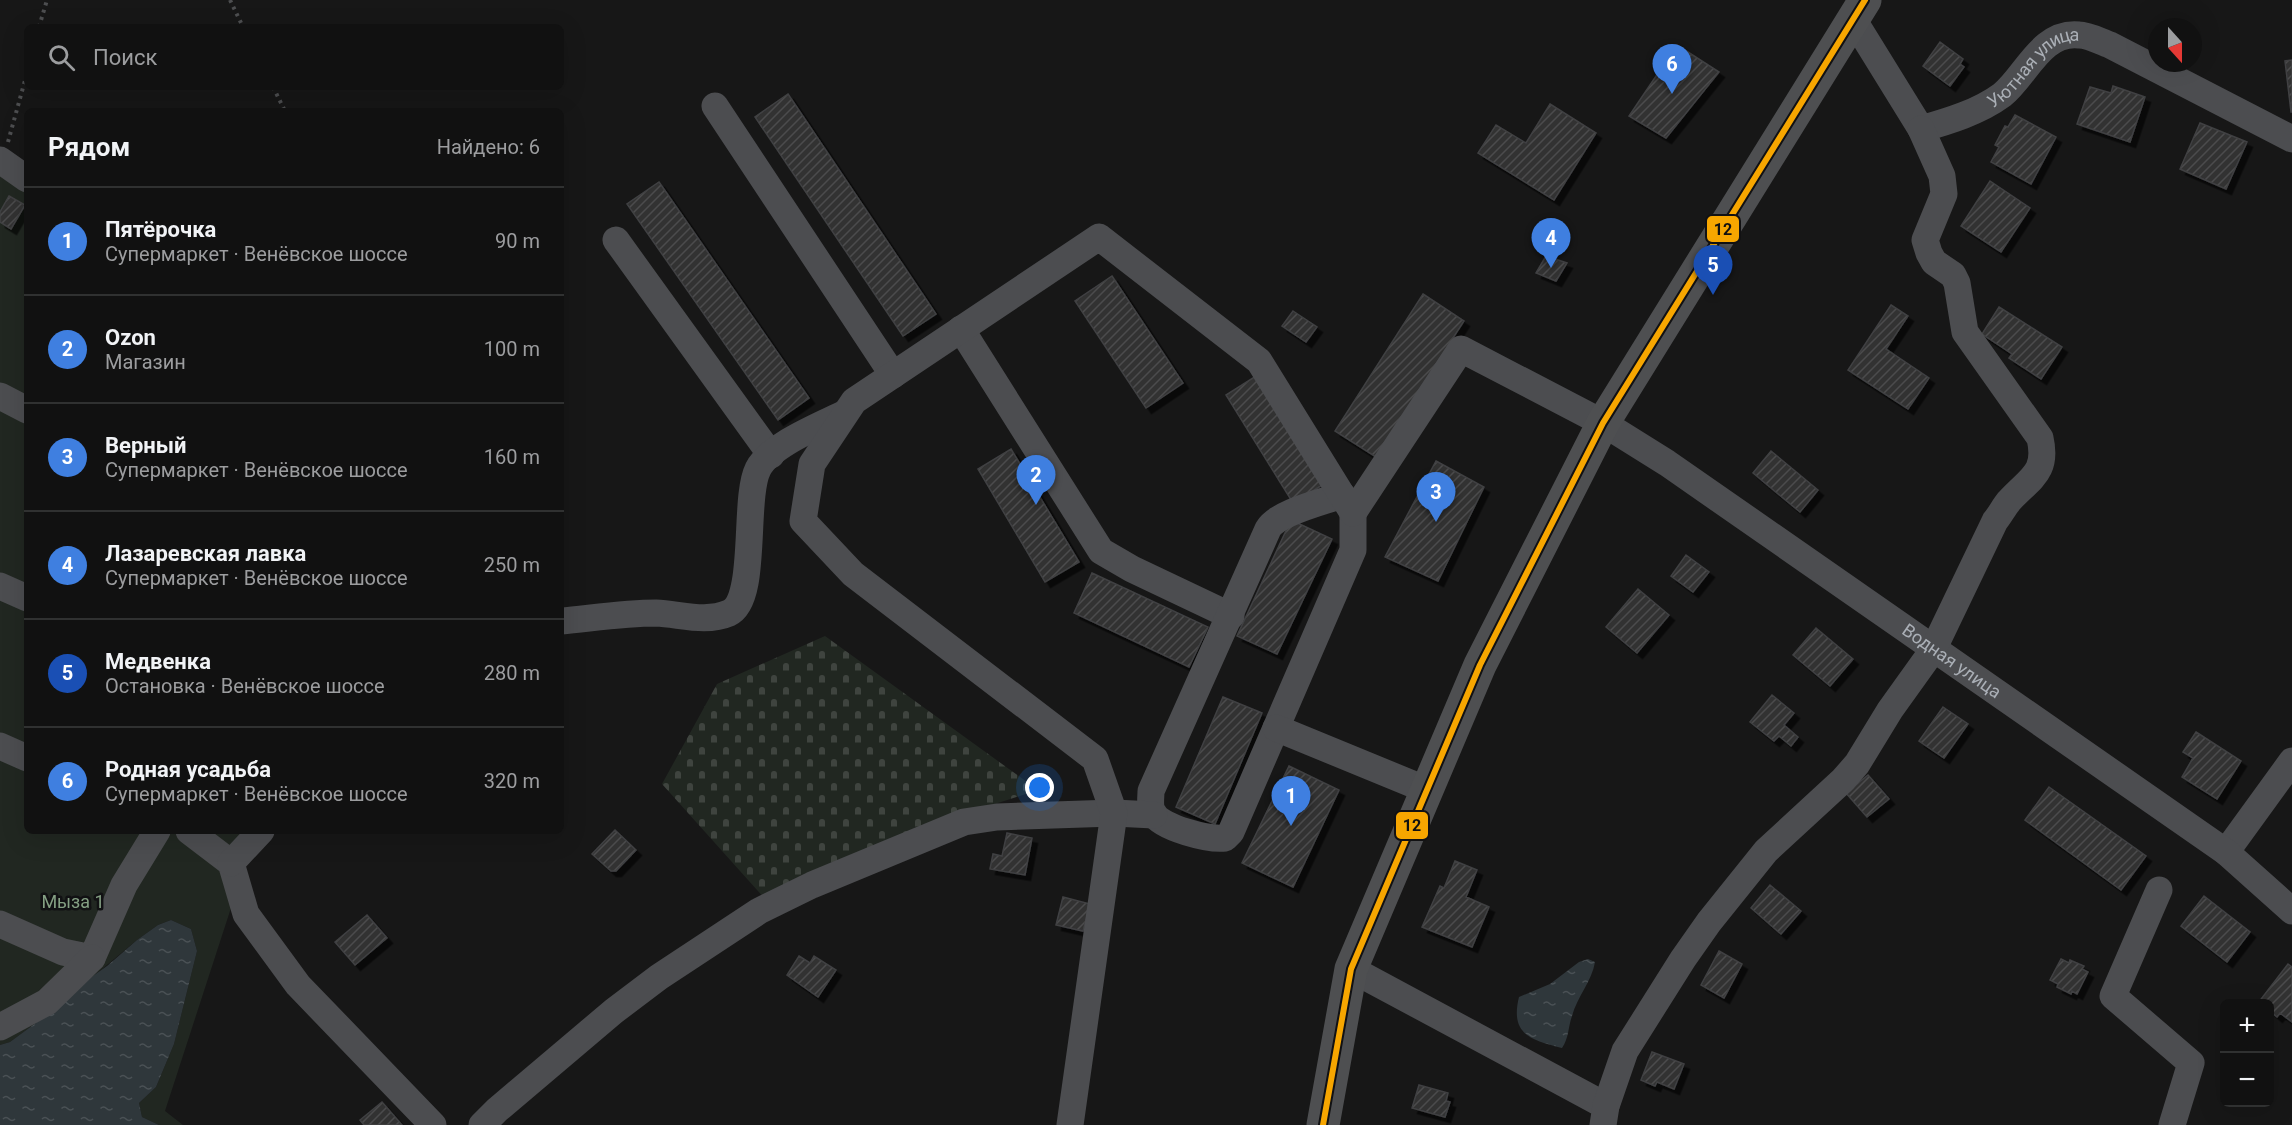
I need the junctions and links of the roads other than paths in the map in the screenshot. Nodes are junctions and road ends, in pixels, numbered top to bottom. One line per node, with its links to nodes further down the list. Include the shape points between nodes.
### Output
1 (1859, 10): 3 (street); 13 (main road)
2 (716, 106): 9 (street)
3 (1921, 129): 4 (street, Уютная улица, via 1980,108 2003,94 2035,56 2056,39 2079,34 2110,45); 20 (street, via 1942,176 1944,194 1925,240 1929,253 1934,262 1953,275 1965,332 2040,438 2043,451 2032,481 2008,502 1995,521)
4 (2292, 140)
5 (1, 161): 6 (street)
6 (24, 177)
7 (616, 240): 14 (street)
8 (961, 329): 9 (street); 15 (street, via 1099,237 1259,361); 18 (street, via 1101,550)
9 (893, 375): 12 (street, via 854,401)
10 (0, 396): 11 (street)
11 (24, 408)
12 (846, 413): 14 (street, via 795,438); 26 (street, via 812,464 802,521 853,574 1095,759)
13 (1603, 423): 15 (street, Водная улица, via 1461,350); 20 (street, Водная улица, via 1667,463); 25 (main road, via 1480,665)
14 (771, 455): 19 (street, via 758,469 754,483 745,585 738,605 730,613 713,618 658,613)
15 (1348, 504): 18 (street, via 1272,522); 21 (street, via 1353,550)
16 (0, 586): 17 (street)
17 (24, 597)
18 (1231, 616): 27 (street, via 1152,791)
19 (564, 621)
20 (1933, 650): 31 (street, Водная улица); 39 (street, via 1857,764 1766,851 1709,922 1625,1051)
21 (1276, 728): 25 (street); 27 (street, via 1239,817 1225,838 1201,837)
22 (0, 746): 23 (street)
23 (24, 757)
24 (2292, 762): 31 (street)
25 (1427, 790): 37 (main road)
26 (1114, 813): 27 (street); 41 (street, via 997,817 964,822 790,895 759,911 641,990); 42 (street)
27 (1154, 815)
28 (155, 834): 36 (street, via 124,885)
29 (193, 834): 32 (street)
30 (258, 834): 32 (street)
31 (2226, 852): 34 (street, Водная улица)
32 (231, 863): 40 (street, via 246,914 284,968)
33 (2159, 890): 44 (street, via 2113,996 2191,1063)
34 (2292, 911)
35 (0, 924): 36 (street, via 63,952)
36 (92, 958): 38 (street, via 47,1002)
37 (1351, 969): 39 (street); 43 (main road)
38 (0, 1027)
39 (1604, 1116)
40 (433, 1125)
41 (482, 1125)
42 (1070, 1125)
43 (1323, 1125)
44 (2172, 1125)

